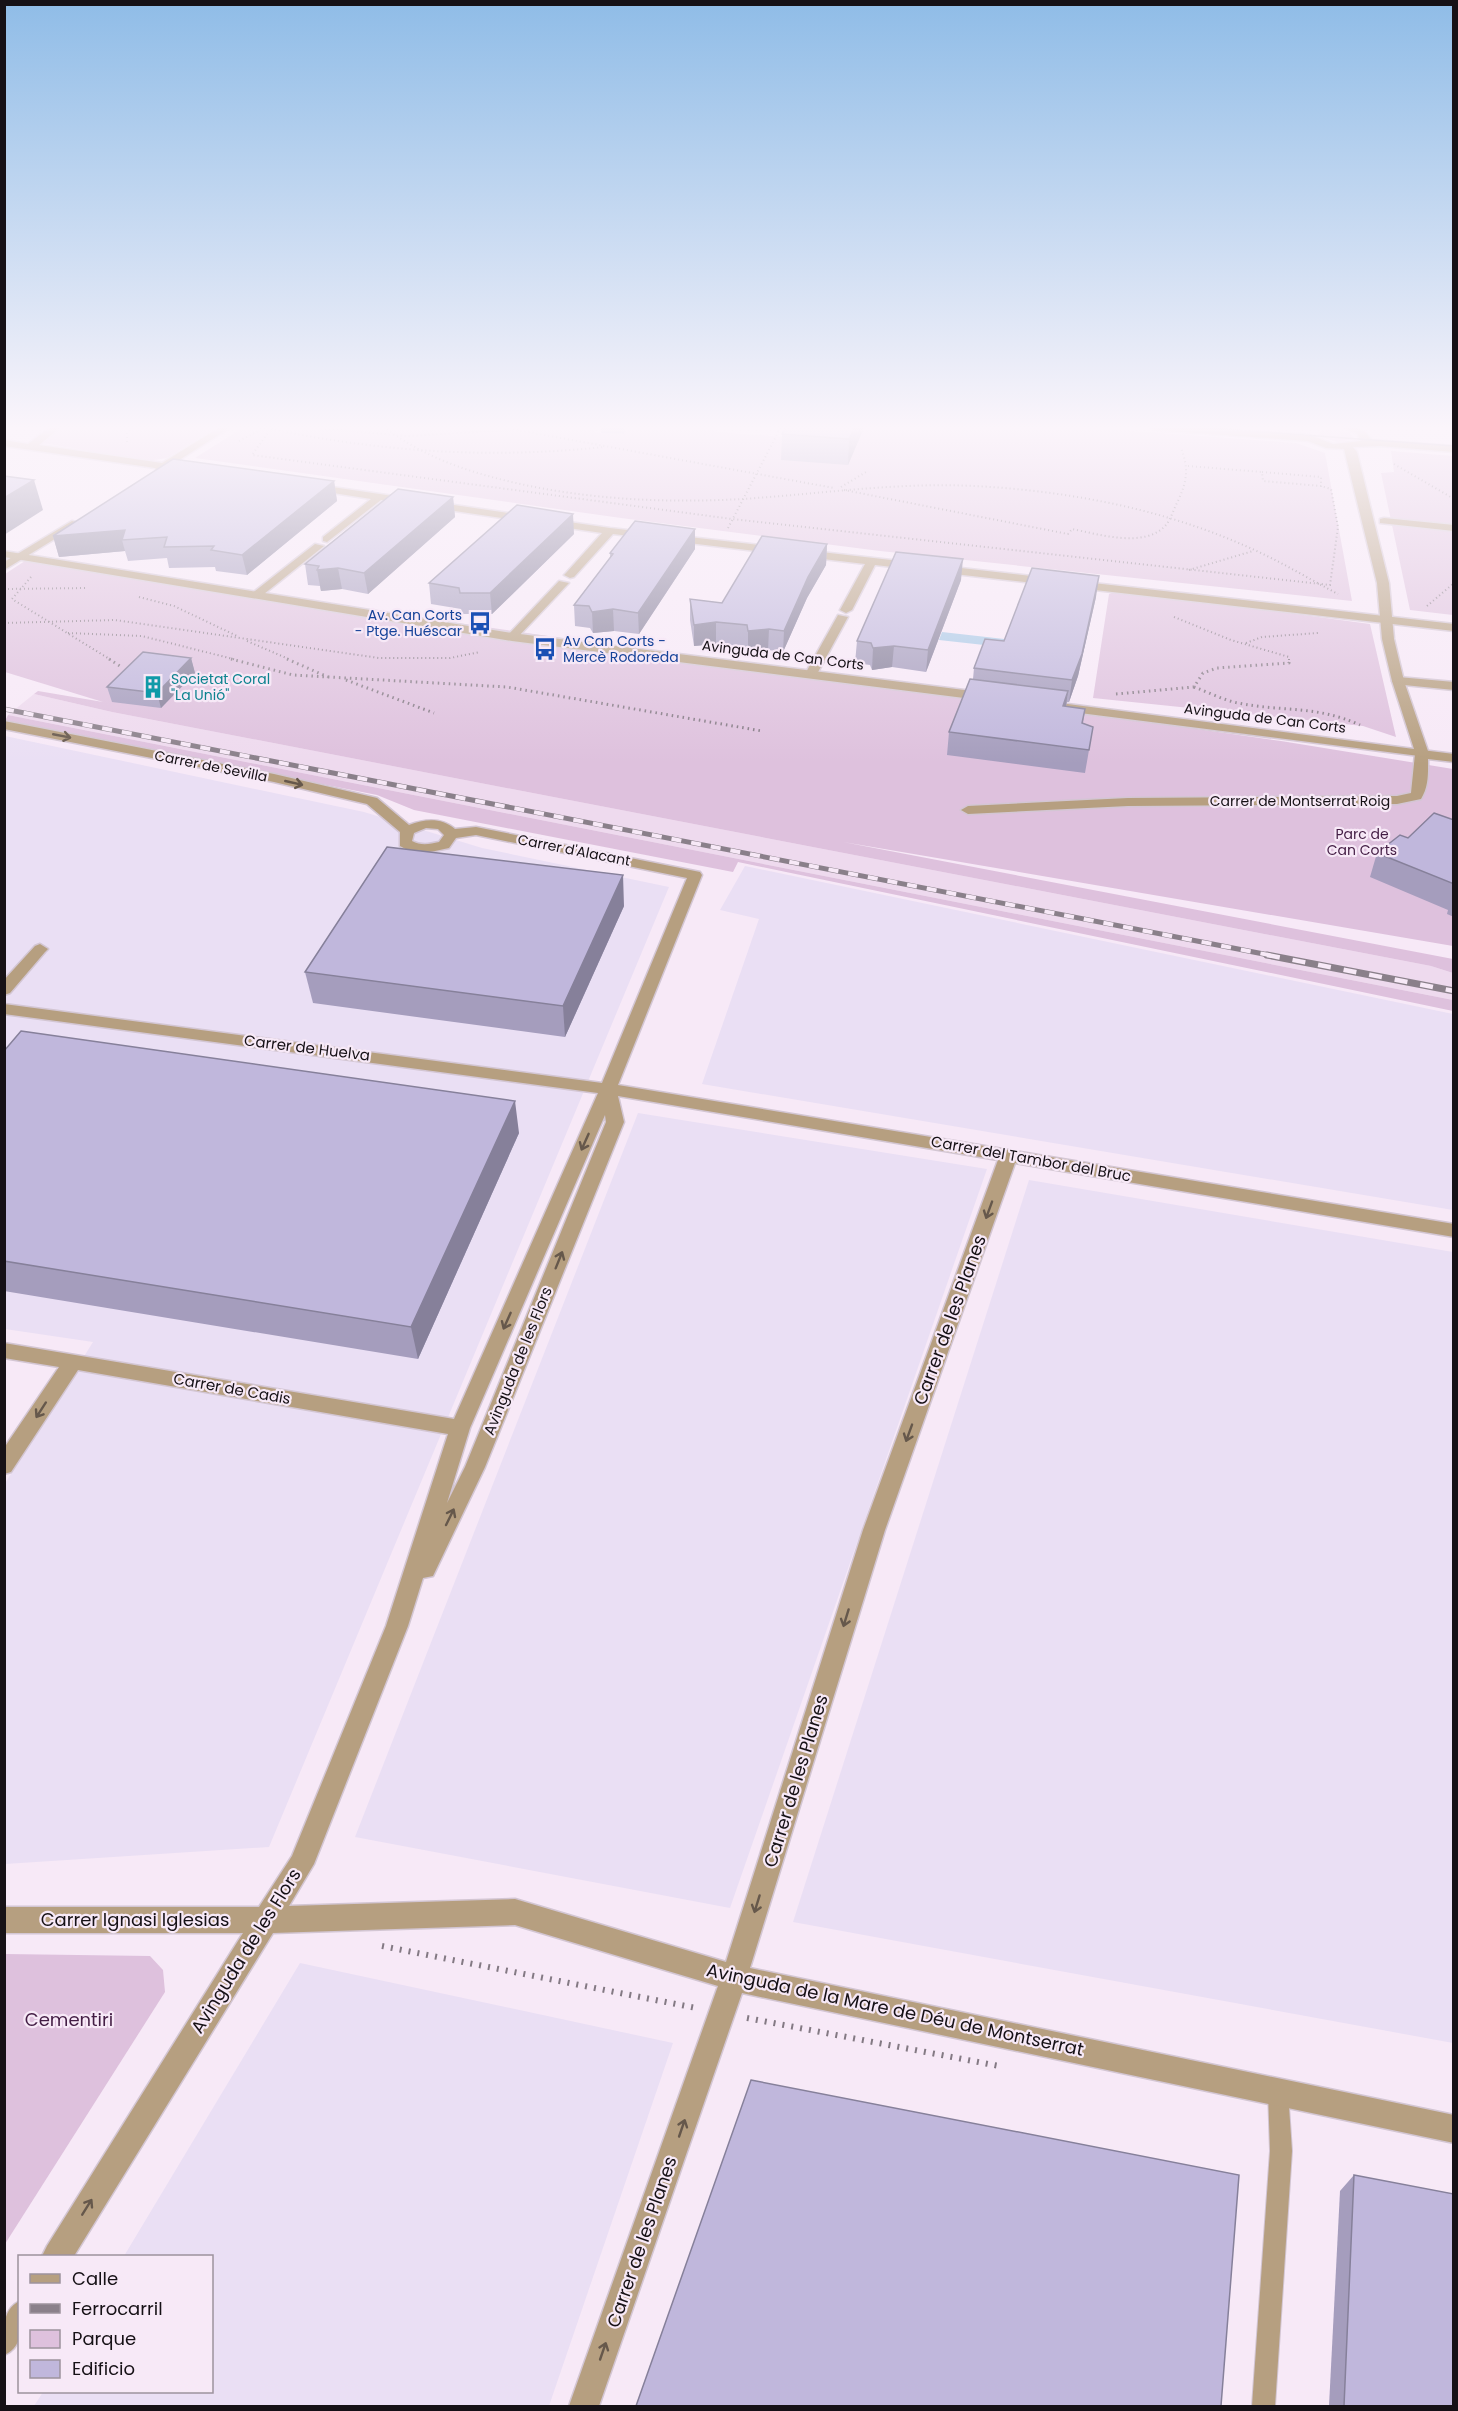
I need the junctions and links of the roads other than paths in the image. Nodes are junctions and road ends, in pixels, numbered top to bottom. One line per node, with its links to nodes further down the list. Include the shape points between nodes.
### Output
1 (47, 540): 7 (street)
2 (326, 540): 10 (street)
3 (602, 540): 13 (street)
4 (684, 540): 8 (street)
5 (1373, 540): 11 (street, Carrer de Montserrat Roig)
6 (4, 554): 7 (street, Avinguda de Can Corts)
7 (21, 556): 9 (street); 10 (street, Avinguda de Can Corts)
8 (872, 561): 11 (street); 14 (street)
9 (4, 567)
10 (255, 596): 13 (street, Avinguda de Can Corts)
11 (1386, 619): 12 (street); 15 (street, Carrer de Montserrat Roig)
12 (1454, 628)
13 (512, 637): 14 (street, Avinguda de Can Corts)
14 (811, 674): 17 (street, Avinguda de Can Corts)
15 (1398, 681): 16 (street); 20 (street, Carrer de Montserrat Roig)
16 (1454, 686)
17 (1005, 700)
18 (1051, 706): 20 (street, Avinguda de Can Corts)
19 (4, 725): 23 (street, Carrer de Sevilla, one-way to 23, via 372,801)
20 (1422, 754): 21 (street, Avinguda de Can Corts); 22 (street, Carrer de Montserrat Roig, via 1416,796 1397,800 1165,801)
21 (1454, 758)
22 (968, 810)
23 (407, 831): 24 (street, via 424,824 442,825); 24 (street, Carrer de Sevilla, via 405,843 427,850 444,845)
24 (452, 834): 25 (street, Carrer d'Alacant, via 476,831)
25 (695, 875): 29 (street, Avinguda de les Flors)
26 (40, 949): 27 (street)
27 (4, 990)
28 (4, 1009): 29 (street, Carrer de Huelva)
29 (608, 1089): 30 (street, Carrer del Tambor del Bruc); 34 (street, Avinguda de les Flors, one-way to 34); 37 (street, Avinguda de les Flors, one-way to 29, via 474,1467 615,1122)
30 (1009, 1155): 31 (street, Carrer del Tambor del Bruc); 40 (street, Carrer de les Planes, one-way to 40, via 874,1530)
31 (1454, 1231)
32 (4, 1350): 33 (street, Carrer de Cadis)
33 (74, 1361): 34 (street, Carrer de Cadis); 35 (street, one-way to 35)
34 (460, 1428): 37 (street, Avinguda de les Flors)
35 (11, 1446): 36 (street)
36 (4, 1467)
37 (397, 1626): 39 (street, Avinguda de les Flors, via 301,1864)
38 (4, 1920): 39 (street, Carrer Ignasi Iglesias)
39 (266, 1920): 40 (street, Avinguda de la Mare de Déu de Montserrat, via 515,1912); 43 (street, Avinguda de les Flors, one-way to 39)
40 (734, 1977): 41 (street, Avinguda de la Mare de Déu de Montserrat); 46 (street, Carrer de les Planes, one-way to 40)
41 (1278, 2092): 42 (street, Avinguda de la Mare de Déu de Montserrat); 47 (lane, via 1281,2151)
42 (1454, 2129)
43 (58, 2255)
44 (18, 2319): 45 (street)
45 (4, 2340)
46 (584, 2406)
47 (1263, 2406)

